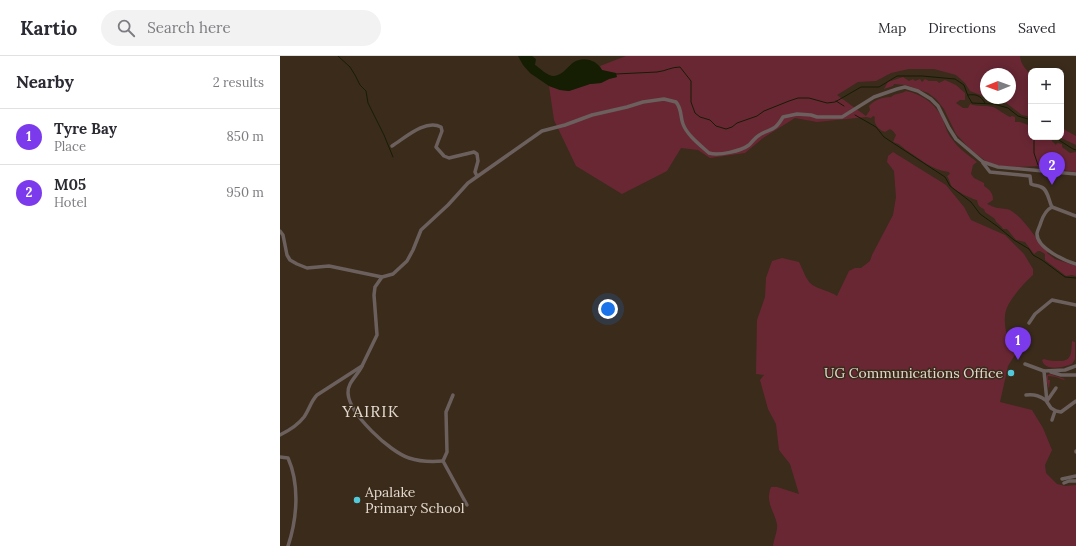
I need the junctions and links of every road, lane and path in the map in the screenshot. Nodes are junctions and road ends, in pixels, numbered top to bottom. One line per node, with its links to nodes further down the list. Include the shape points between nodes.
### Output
1 (392, 146): 4 (street, via 412,131 436,124 441,127 442,136 436,147 449,158 474,152 477,154)
2 (983, 162): 3 (street, via 998,167); 4 (street, via 956,139 938,106 931,99 905,87 874,98 842,117 797,114 783,117 775,128 758,135 749,145 727,153 712,154 693,138 683,125 681,111 676,102 664,99 649,100 542,131); 5 (street, via 990,172 1030,176 1031,184 1041,186 1045,190)
3 (1076, 174)
4 (477, 176): 9 (street, via 421,230 410,256 398,270)
5 (1052, 208): 6 (street); 8 (street, via 1048,209 1043,217 1037,233 1039,241 1055,256)
6 (1076, 216)
7 (280, 231): 9 (street, via 290,260 297,264 307,268 328,266)
8 (1076, 264)
9 (382, 278): 13 (street, via 375,287 374,295 377,335)
10 (1076, 305): 11 (street, via 1052,300 1035,314)
11 (1029, 323)
12 (1025, 364): 15 (street)
13 (362, 366): 25 (street, via 317,394 305,416); 27 (street, via 347,392 352,408 371,432 403,456 427,462)
14 (1076, 366): 16 (street)
15 (1044, 372): 16 (street); 21 (street)
16 (1050, 372): 17 (street, via 1061,376)
17 (1076, 375)
18 (1056, 388): 21 (street)
19 (453, 395): 27 (street, via 446,412 447,452)
20 (1026, 395): 21 (street, via 1034,394)
21 (1047, 401): 23 (street)
22 (1076, 401): 23 (street, via 1060,412)
23 (1056, 411): 24 (street)
24 (1052, 420)
25 (280, 435)
26 (280, 457): 32 (street, via 288,458 292,466 296,494)
27 (443, 461): 31 (street)
28 (1062, 479): 29 (street)
29 (1075, 479): 30 (street)
30 (1064, 483)
31 (467, 505)
32 (288, 546)

